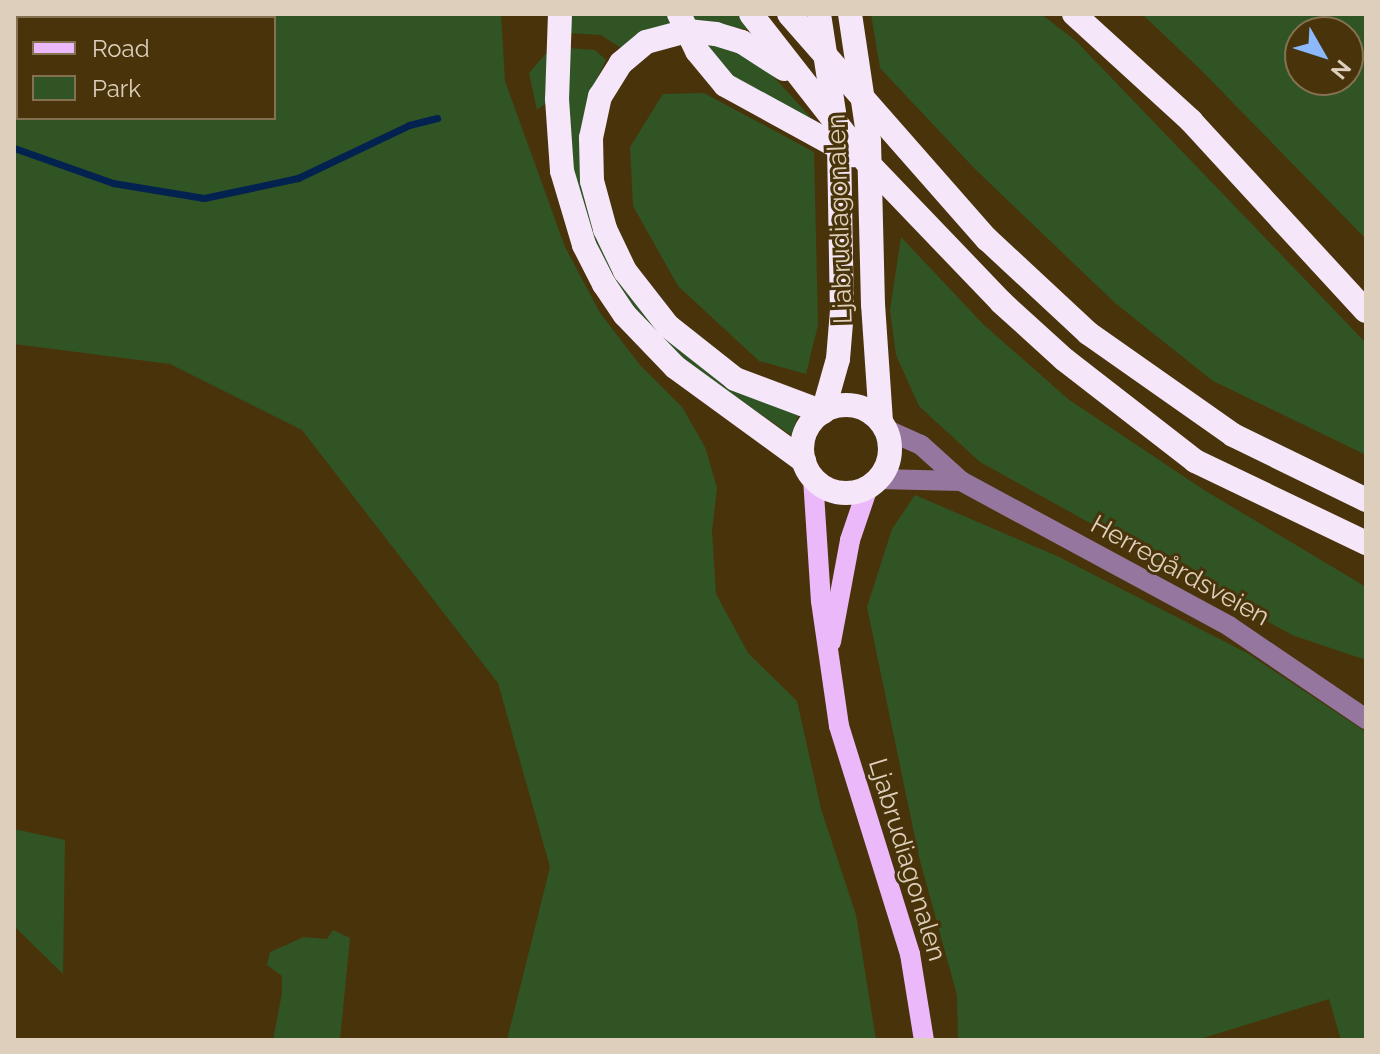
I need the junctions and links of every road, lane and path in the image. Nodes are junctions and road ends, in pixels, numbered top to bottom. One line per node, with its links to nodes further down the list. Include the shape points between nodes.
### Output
1 (560, 14): 13 (highway, via 557,99 562,171 584,245 604,284 625,315 675,367)
2 (751, 14): 8 (highway)
3 (789, 14): 16 (highway, via 977,229 1088,333 1217,426)
4 (819, 14): 11 (highway, Ljabrudiagonalen, bridge, via 839,144 842,310 838,359)
5 (850, 14): 12 (highway, Ljabrudiagonalen, bridge, via 869,141 873,304)
6 (1074, 14): 10 (highway, via 1191,121)
7 (683, 22): 8 (highway, via 742,42); 9 (highway, via 725,85); 11 (highway, via 621,63 600,96 591,163 605,229 645,301 706,360 749,386)
8 (797, 78): 9 (highway)
9 (866, 161): 17 (highway, via 1001,302 1162,439 1263,498)
10 (1366, 311)
11 (823, 412): 12 (highway, via 848,405); 13 (highway, via 805,433)
12 (883, 425): 14 (street, Herregårdsveien, via 921,445); 15 (highway, via 888,460)
13 (809, 469): 15 (highway, via 839,492); 18 (main road, Ljabrudiagonalen)
14 (961, 481): 15 (street, Herregårdsveien); 19 (street, Herregårdsveien, via 1229,626)
15 (873, 483): 18 (main road, Ljabrudiagonalen, via 850,540 843,596)
16 (1366, 500)
17 (1366, 543)
18 (828, 650): 20 (main road, Ljabrudiagonalen, via 839,726 910,954)
19 (1366, 719)
20 (924, 1040)

